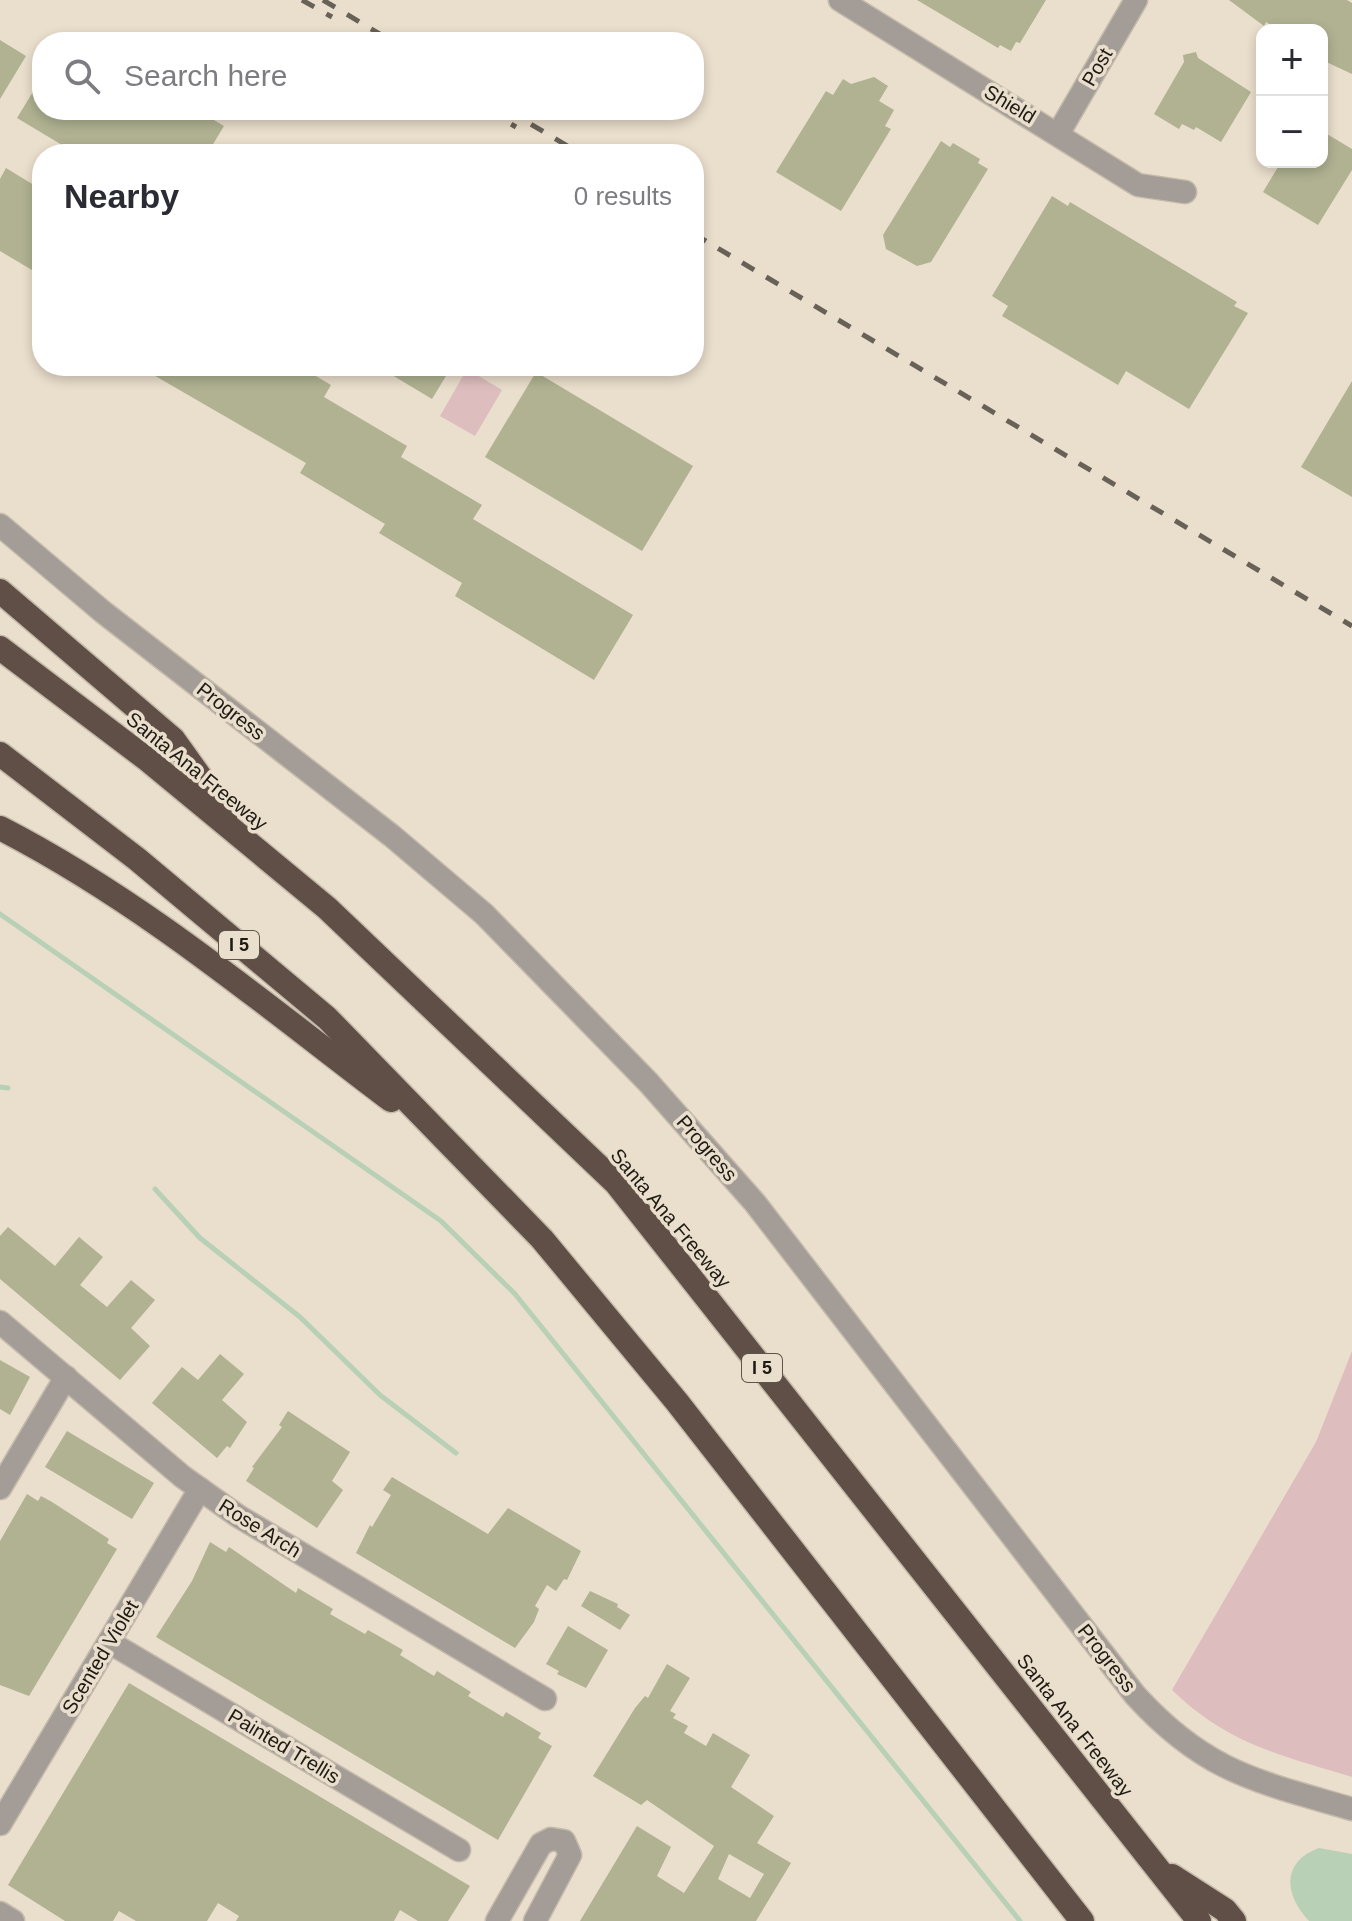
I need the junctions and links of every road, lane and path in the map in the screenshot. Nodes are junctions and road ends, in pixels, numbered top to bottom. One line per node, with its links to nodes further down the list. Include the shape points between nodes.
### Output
1 (840, 0): 3 (street, Shield)
2 (1136, 0): 3 (street, Post)
3 (1058, 134): 4 (street, Shield, via 1138,185)
4 (1185, 192)
5 (0, 525): 18 (street, Progress, via 484,914 648,1082 755,1203 1160,1722 1220,1766)
6 (0, 591): 10 (highway, via 173,739)
7 (0, 648): 10 (highway, Santa Ana Freeway / I 5)
8 (0, 754): 11 (highway, I 5, via 137,859 327,1018)
9 (0, 828): 11 (highway, via 69,864 146,915)
10 (246, 841): 21 (highway, Santa Ana Freeway / I 5, via 327,908 616,1183)
11 (462, 1155): 26 (highway, I 5, via 542,1239 677,1402)
12 (0, 1322): 13 (street, Rose Arch)
13 (66, 1377): 14 (street); 15 (street, Rose Arch)
14 (0, 1488)
15 (200, 1489): 16 (street, Scented Violet); 17 (street, Rose Arch)
16 (109, 1642): 19 (street, Scented Violet); 20 (street, Painted Trellis)
17 (545, 1699)
18 (1352, 1809)
19 (2, 1814)
20 (459, 1850)
21 (1156, 1866): 27 (highway, Santa Ana Freeway / I 5); 28 (highway)
22 (0, 1913): 23 (street)
23 (13, 1921)
24 (497, 1921): 25 (street, via 541,1844 564,1841 570,1855 566,1868)
25 (535, 1921)
26 (1082, 1921)
27 (1199, 1921)
28 (1234, 1921)

